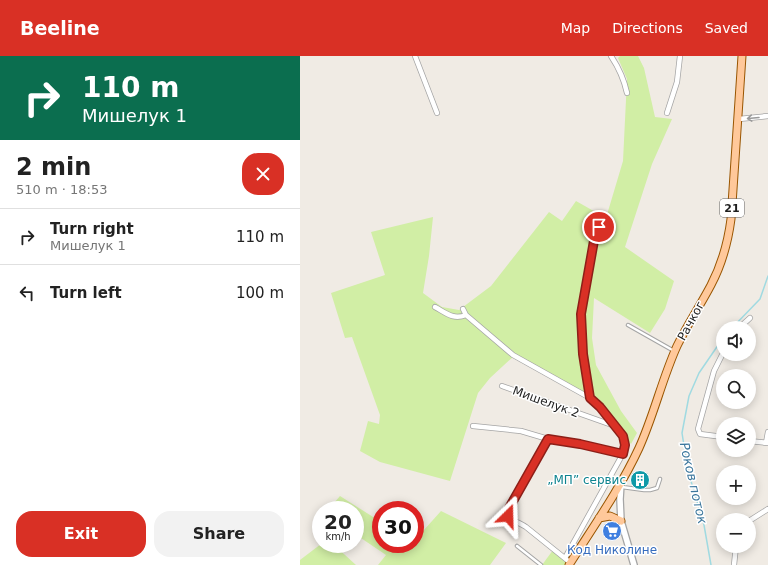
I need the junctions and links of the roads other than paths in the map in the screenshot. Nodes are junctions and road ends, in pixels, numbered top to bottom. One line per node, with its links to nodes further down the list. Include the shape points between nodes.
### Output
1 (415, 56): 6 (street)
2 (611, 56): 5 (street, via 624,81)
3 (680, 56): 7 (street, via 677,82)
4 (742, 56): 9 (main road, Рачког / 21)
5 (627, 93)
6 (437, 113)
7 (667, 113)
8 (768, 116): 9 (street, one-way to 9)
9 (739, 119): 17 (main road, Рачког / 21, via 732,212 725,249 712,284)
10 (599, 227): 20 (street, via 595,235 581,314 583,354)
11 (435, 307): 13 (street, via 454,318)
12 (463, 309): 13 (street)
13 (466, 316): 20 (street, via 513,355)
14 (750, 318): 15 (street)
15 (747, 321)
16 (628, 325): 17 (lane)
17 (675, 352): 30 (main road, Рачког / 21, via 643,439)
18 (719, 361): 24 (street, via 698,429 703,435)
19 (502, 386): 21 (street, Мишелук 2)
20 (590, 398): 21 (street)
21 (614, 425): 28 (street, via 625,441)
22 (473, 426): 25 (street, via 521,431)
23 (768, 432): 27 (street)
24 (716, 436)
25 (548, 439): 28 (street); 37 (street, via 508,510 508,516 526,527)
26 (756, 442): 27 (street)
27 (767, 443)
28 (623, 454): 37 (street)
29 (660, 479): 30 (lane, via 657,488 650,490)
30 (621, 484): 33 (main road, Рачког / 21); 34 (street)
31 (768, 509): 32 (street)
32 (756, 517)
33 (599, 518): 34 (main road, via 610,516); 37 (main road, Рачког / 21)
34 (621, 521): 39 (street)
35 (517, 546): 38 (lane)
36 (735, 553): 40 (street)
37 (568, 562)
38 (541, 565)
39 (634, 565)
40 (734, 565)

